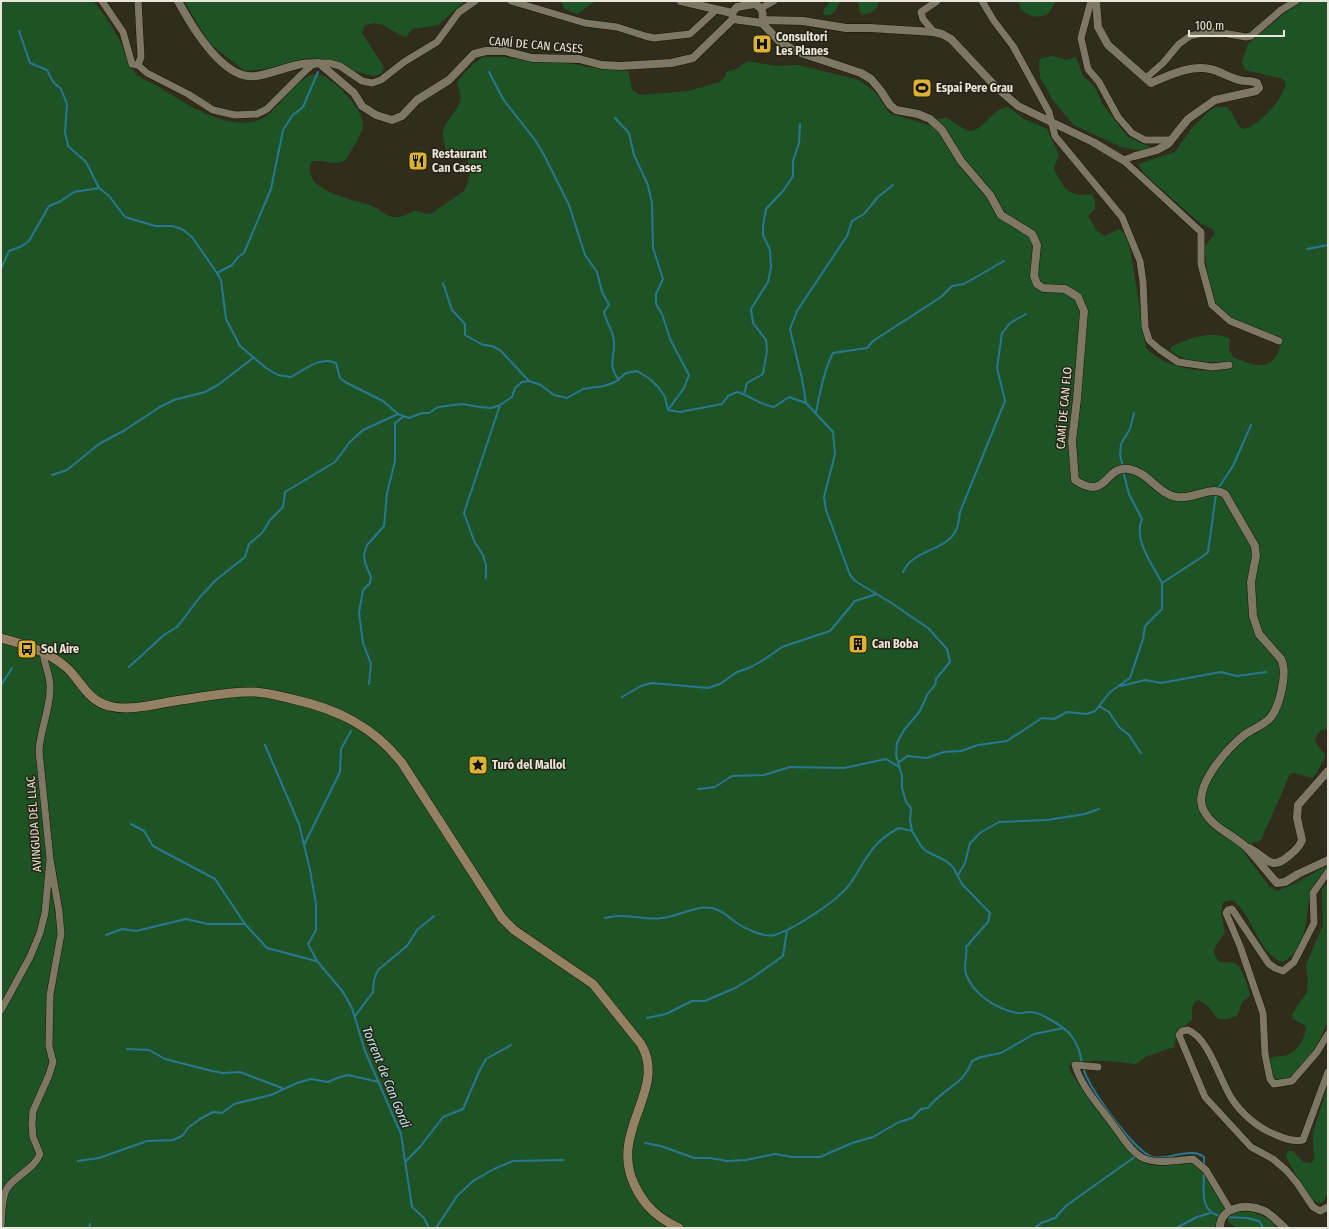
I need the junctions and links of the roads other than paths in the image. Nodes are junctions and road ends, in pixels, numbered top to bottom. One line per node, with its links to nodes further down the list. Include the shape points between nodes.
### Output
1 (102, 1): 19 (street, via 123,32 131,62)
2 (138, 1): 19 (street, via 141,59)
3 (178, 1): 18 (street, via 207,46 228,67 238,73 255,76 299,64)
4 (476, 1): 18 (street, via 459,12 437,42 381,80 372,83 362,81 340,66)
5 (511, 1): 14 (street, via 585,23 617,27 654,38 690,34)
6 (681, 1): 14 (street)
7 (774, 1): 13 (street)
8 (937, 1): 17 (street, via 921,12 923,19)
9 (982, 1): 21 (street, via 1013,46 1049,112)
10 (1091, 1): 22 (street, via 1080,38 1088,69 1099,82 1114,111 1132,133 1145,140)
11 (1096, 1): 20 (street, via 1098,27 1108,45)
12 (1296, 1): 20 (street, via 1281,10 1251,36 1211,31 1190,36)
13 (759, 5): 15 (street, via 749,4); 16 (street)
14 (716, 10): 15 (street)
15 (733, 10): 16 (street); 18 (street, CAMÍ DE CAN CASES, via 693,58 671,63 620,66 602,65 579,59 532,58 505,51 474,54 449,80 417,100 402,116 392,120 376,115 362,106 354,93)
16 (763, 21): 17 (street, via 803,21 846,28); 30 (street, CAMÍ DE CAN FLO, via 779,41 795,51 860,73 871,80 896,110 930,119 942,130 961,162 990,195 1001,215 1032,234 1037,252 1034,276 1037,284 1043,288 1065,289 1078,297 1084,311 1078,399 1072,441 1075,480 1092,488 1099,486 1115,472 1129,469 1176,497 1184,498 1220,491 1225,494 1251,537 1256,556 1251,582 1253,616 1259,634 1284,665 1285,675 1271,718 1243,736 1225,754 1207,778 1201,796 1201,804 1207,816)
17 (934, 32): 21 (street, via 951,39 996,87 1018,106)
18 (319, 63): 19 (street, via 301,75 264,111 243,115 213,110 147,73)
19 (138, 65)
20 (1146, 78): 22 (street, via 1151,82 1194,68 1210,69 1238,80 1257,83 1259,88 1256,91 1215,100 1188,120)
21 (1050, 120): 24 (street); 26 (street, via 1056,136 1122,217 1140,261 1145,327 1149,340 1178,362 1212,367)
22 (1171, 140): 23 (street, via 1156,150)
23 (1135, 156): 24 (street)
24 (1123, 160): 25 (street, via 1134,173 1198,228 1202,236 1202,264 1212,305 1230,321)
25 (1279, 341)
26 (1229, 365)
27 (1, 638): 28 (main road)
28 (43, 652): 31 (street, AVINGUDA DEL LLAC, via 50,690 39,751); 41 (main road, via 68,668 91,696 106,706 129,707 259,692 336,711 359,723 383,741 402,763 502,918 514,930 593,984 606,997 647,1053 650,1067 645,1091 629,1138 628,1167 637,1191 650,1209)
29 (1328, 771): 30 (street, via 1298,805 1297,818 1302,840 1294,851 1280,863 1273,864 1255,850)
30 (1245, 846): 32 (street, via 1280,884)
31 (50, 859): 34 (street, AVINGUDA DEL LLAC, via 40,933 24,970); 40 (street, via 61,934 50,995 49,1046 53,1062 33,1111 33,1137 40,1154 33,1166 7,1188)
32 (1328, 860)
33 (1328, 872): 35 (street, via 1313,893 1314,922 1311,930 1294,962 1283,970 1269,964 1232,909 1226,913 1243,952 1263,1013 1265,1054 1270,1079 1274,1084 1292,1081 1317,1052)
34 (1, 1010)
35 (1328, 1034)
36 (1098, 1066): 39 (street, via 1075,1065 1092,1098 1129,1145 1141,1157 1153,1161 1193,1159 1206,1170)
37 (1328, 1072): 38 (street, via 1303,1140 1288,1140 1261,1128 1233,1101 1206,1048 1197,1036 1188,1030 1182,1031 1179,1035 1205,1097 1251,1147 1273,1159 1286,1170 1313,1207 1320,1211)
38 (1328, 1206)
39 (1230, 1210): 42 (street, via 1221,1220); 43 (street, via 1252,1208 1266,1212)
40 (1, 1227)
41 (679, 1228)
42 (1220, 1228)
43 (1285, 1228)

